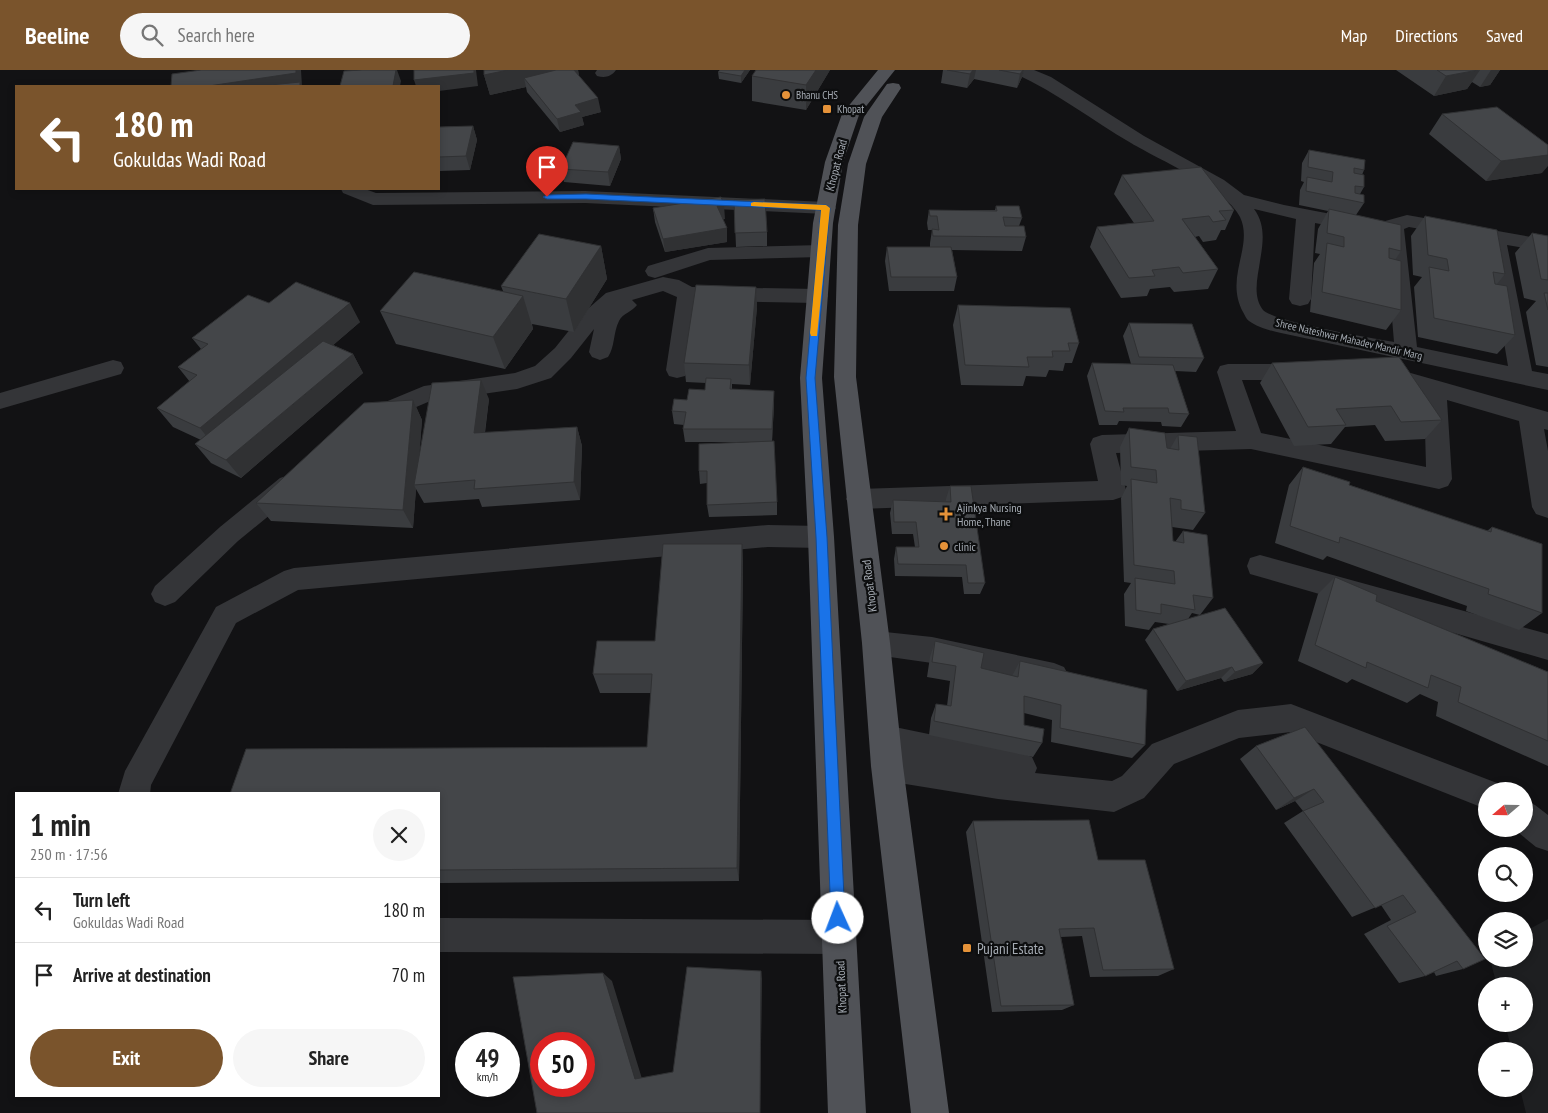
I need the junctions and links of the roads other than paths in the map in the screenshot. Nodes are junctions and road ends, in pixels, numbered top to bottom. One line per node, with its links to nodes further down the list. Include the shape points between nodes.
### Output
1 (887, 70): 6 (main road, Khopat Road, via 851,114 834,162)
2 (906, 70): 29 (main road, Khopat Road, via 872,117 857,164 848,225 845,377)
3 (1020, 70): 5 (street, Shree Nateshwar Mahadev Mandir Marg, via 1045,81)
4 (352, 190): 6 (street, via 373,199 586,197)
5 (1237, 198): 7 (street); 17 (street, Shree Nateshwar Mahadev Mandir Marg, via 1250,217 1254,238 1246,284 1247,300 1256,316 1281,326)
6 (826, 208): 11 (main road, Khopat Road)
7 (1306, 216): 8 (street, via 1378,229); 15 (street)
8 (1394, 226): 9 (street, via 1407,221); 17 (street)
9 (1495, 235): 10 (street); 22 (street)
10 (1548, 246)
11 (821, 251): 12 (street, via 708,254); 14 (main road, Khopat Road)
12 (659, 278): 13 (street); 16 (street, via 662,295 658,299 622,306 613,312 608,319); 27 (street, via 614,298 591,318 543,372 517,381 424,394 370,418)
13 (688, 294): 14 (street); 19 (street)
14 (817, 296): 30 (main road, Khopat Road, via 811,378)
15 (1300, 300)
16 (600, 352)
17 (1406, 353): 22 (street, Shree Nateshwar Mahadev Mandir Marg)
18 (114, 368): 25 (street)
19 (677, 370)
20 (1325, 372): 28 (street, via 1228,372)
21 (1354, 372): 24 (street, via 1384,372)
22 (1522, 377): 23 (street, Shree Nateshwar Mahadev Mandir Marg)
23 (1548, 382)
24 (1435, 388): 26 (street); 28 (street, via 1439,479)
25 (0, 400)
26 (1539, 418): 33 (street, via 1545,507)
27 (355, 430)
28 (1251, 440): 32 (street, via 1102,444 1113,490)
29 (854, 456): 30 (main road); 32 (main road, Khopat Road)
30 (815, 458): 34 (main road, Khopat Road)
31 (303, 473): 36 (street, via 228,534)
32 (859, 499): 37 (main road, Khopat Road)
33 (1548, 508)
34 (821, 537): 43 (street, via 768,536 294,579 226,616 136,782); 47 (main road, Khopat Road)
35 (1260, 566): 38 (street)
36 (165, 594)
37 (876, 643): 39 (street, via 932,650); 40 (main road, Khopat Road)
38 (1548, 647)
39 (1077, 681)
40 (886, 752): 41 (street); 42 (street, via 998,784 1114,797 1133,788 1163,754 1238,724 1291,718); 49 (main road, Khopat Road)
41 (1021, 768)
42 (1478, 791)
43 (134, 792)
44 (1533, 823): 45 (street)
45 (1548, 835)
46 (440, 935): 47 (street)
47 (838, 937): 48 (main road, Khopat Road)
48 (847, 1113)
49 (930, 1113)

